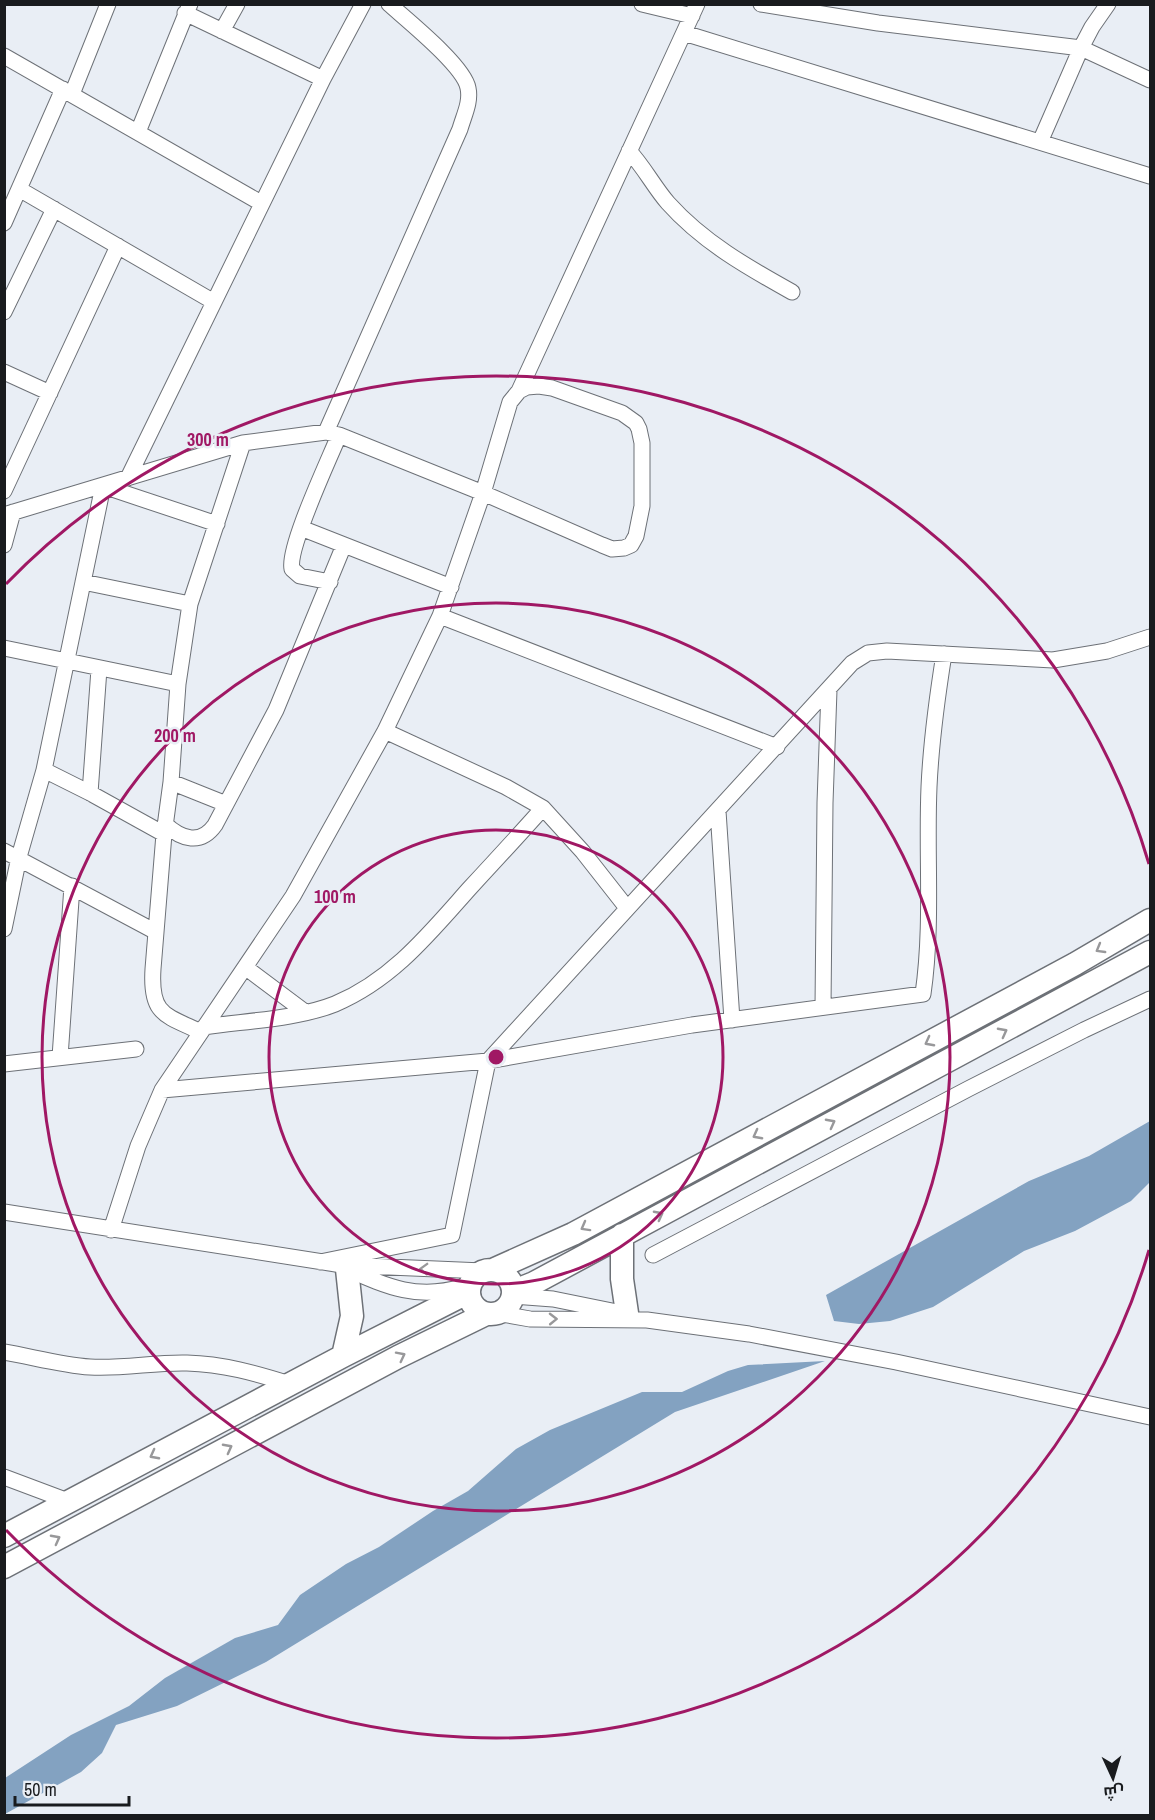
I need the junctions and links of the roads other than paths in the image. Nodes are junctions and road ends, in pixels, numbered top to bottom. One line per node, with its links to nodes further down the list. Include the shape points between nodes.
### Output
1 (108, 4): 16 (street)
2 (237, 4): 10 (street)
3 (363, 4): 14 (street)
4 (389, 4): 32 (street, via 458,68 466,82 468,103)
5 (642, 4): 9 (street)
6 (761, 4): 12 (street)
7 (1108, 4): 12 (street)
8 (188, 9): 10 (street); 17 (street)
9 (695, 10): 11 (street)
10 (222, 31): 14 (street)
11 (684, 33): 18 (street); 19 (street)
12 (1081, 48): 15 (street); 18 (street)
13 (4, 56): 16 (street)
14 (323, 79): 22 (street)
15 (1150, 80)
16 (67, 92): 17 (street); 21 (street)
17 (138, 132): 22 (street)
18 (1040, 142): 20 (street)
19 (629, 151): 26 (street, via 669,204 703,237 739,263); 30 (street)
20 (1150, 176)
21 (19, 189): 23 (street); 24 (street)
22 (261, 203): 27 (street)
23 (54, 209): 25 (street); 28 (street)
24 (4, 223)
25 (118, 246): 27 (street); 31 (street)
26 (792, 292)
27 (214, 302): 34 (street)
28 (4, 312)
29 (4, 372): 31 (street)
30 (519, 391): 37 (street, via 510,402); 37 (street, via 527,387 552,388 622,413 636,423 643,461 642,506 636,536 628,547 612,549)
31 (50, 393): 36 (street)
32 (333, 434): 33 (street); 37 (street); 40 (street)
33 (243, 443): 34 (street); 39 (street)
34 (128, 478): 35 (street)
35 (103, 486): 38 (street); 39 (street); 43 (street)
36 (4, 491)
37 (483, 493): 45 (street)
38 (9, 513): 41 (street)
39 (217, 524): 46 (street)
40 (301, 528): 42 (street); 44 (street, via 290,560 292,569 300,576)
41 (4, 545)
42 (344, 545): 44 (street); 45 (street)
43 (82, 582): 46 (street); 51 (street)
44 (330, 582): 60 (street, via 276,710)
45 (451, 587): 47 (street)
46 (190, 604): 53 (street)
47 (440, 616): 55 (street); 56 (street)
48 (1150, 637): 50 (street, via 1107,651 1053,660)
49 (4, 648): 51 (street)
50 (944, 654): 54 (street, via 868,653 852,663); 73 (street, via 933,721 923,994)
51 (68, 662): 52 (street); 57 (street)
52 (99, 669): 53 (street); 59 (street)
53 (178, 684): 58 (street)
54 (829, 690): 56 (street); 73 (street)
55 (386, 731): 61 (street); 71 (street, via 293,896)
56 (777, 747): 62 (street)
57 (44, 770): 59 (street); 64 (street)
58 (171, 782): 60 (street); 63 (street)
59 (90, 793): 63 (street)
60 (226, 804): 63 (street, via 203,837 180,836)
61 (543, 808): 66 (street); 74 (street, via 418,947 395,967 358,993)
62 (718, 811): 66 (street); 75 (street)
63 (164, 829): 69 (street)
64 (12, 854): 65 (street); 68 (street)
65 (72, 886): 69 (street); 78 (street)
66 (627, 908): 79 (street)
67 (1150, 920): 88 (main road, one-way to 88, via 573,1234)
68 (4, 928)
69 (156, 932): 76 (street, via 152,987 157,1007)
70 (1150, 952): 84 (main road, one-way to 70)
71 (245, 967): 74 (street); 76 (street)
72 (1150, 999): 85 (street, via 986,1080)
73 (823, 1007): 75 (street)
74 (305, 1012): 76 (street)
75 (732, 1020): 79 (street)
76 (203, 1029): 81 (street)
77 (136, 1049): 78 (street)
78 (60, 1057): 80 (street)
79 (488, 1061): 81 (street); 86 (street, via 452,1235)
80 (4, 1064)
81 (162, 1090): 83 (street, via 138,1146)
82 (4, 1212): 83 (street)
83 (111, 1230): 86 (street)
84 (622, 1235): 89 (main road); 91 (main road, via 622,1279)
85 (653, 1255)
86 (320, 1262): 87 (street)
87 (345, 1267): 88 (street, one-way to 87); 88 (street, via 378,1282 419,1293 441,1293); 93 (main road, via 353,1310)
88 (478, 1280): 89 (main road, via 503,1273); 90 (main road, via 472,1304); 93 (main road)
89 (513, 1293): 90 (main road, via 510,1304); 91 (street)
90 (491, 1313): 91 (street, one-way to 91, via 530,1319); 99 (main road, one-way to 90, via 388,1363)
91 (637, 1317): 95 (street, via 896,1362)
92 (4, 1352): 94 (street, via 89,1367 216,1365 240,1368)
93 (343, 1356): 94 (main road)
94 (290, 1384): 97 (main road, one-way to 97)
95 (1150, 1417)
96 (4, 1477): 97 (street)
97 (68, 1501): 98 (main road)
98 (4, 1536)
99 (4, 1567)

